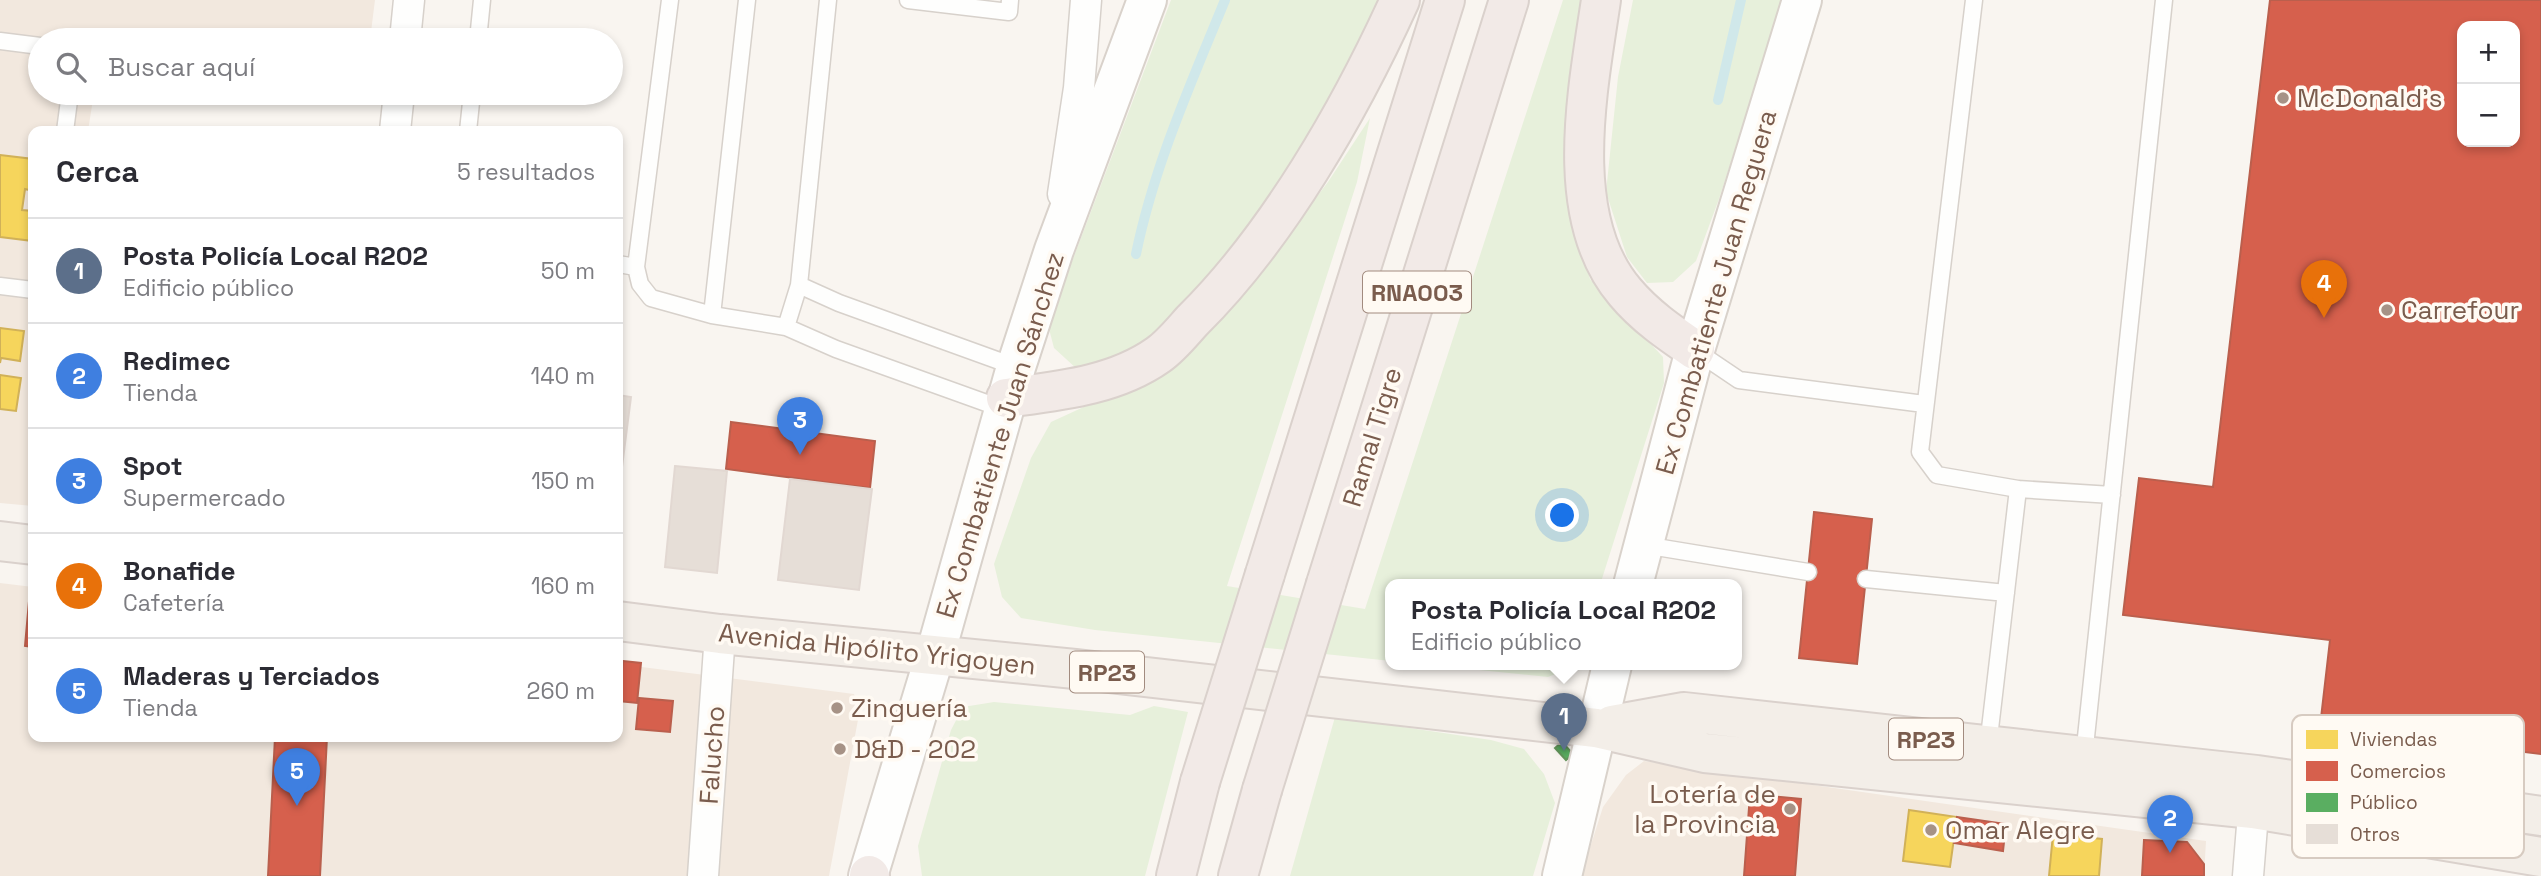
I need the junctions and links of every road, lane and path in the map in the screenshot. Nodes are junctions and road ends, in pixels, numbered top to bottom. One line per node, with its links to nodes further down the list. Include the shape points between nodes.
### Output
1 (409, 0): 18 (street)
2 (482, 0): 19 (lane)
3 (670, 0): 30 (lane)
4 (747, 0): 34 (lane)
5 (828, 0): 31 (lane)
6 (908, 0): 17 (lane)
7 (1010, 0): 17 (lane, via 1009,12)
8 (1086, 0): 28 (street, via 1079,88)
9 (1147, 0): 28 (street, Ex Combatiente Juan Sánchez)
10 (1400, 0): 37 (highway, via 1343,112 1294,192 1247,259 1160,354 1125,373 1081,387)
11 (1445, 0): 60 (highway, RNA003, bridge, via 1200,782)
12 (1509, 0): 61 (highway, Ramal Tigre / RNA003, bridge)
13 (1601, 0): 36 (highway, via 1583,156 1594,230 1623,290 1653,321)
14 (1801, 0): 36 (street, Ex Combatiente Juan Reguera)
15 (1974, 0): 38 (lane)
16 (2164, 0): 40 (lane)
17 (929, 1)
18 (406, 28)
19 (479, 28)
20 (0, 41): 21 (lane)
21 (28, 44)
22 (68, 105): 25 (lane)
23 (397, 105): 26 (street)
24 (471, 105): 27 (lane)
25 (66, 126)
26 (395, 126)
27 (469, 126)
28 (1054, 250): 37 (street, Ex Combatiente Juan Sánchez)
29 (623, 265): 30 (lane)
30 (636, 267): 34 (lane, via 640,284 651,298)
31 (799, 285): 35 (lane); 37 (lane)
32 (0, 286): 33 (lane)
33 (28, 289)
34 (712, 315): 35 (lane)
35 (786, 327): 37 (lane, via 836,349)
36 (1695, 351): 38 (lane, via 1739,380); 43 (street, Ex Combatiente Juan Reguera)
37 (1008, 391): 50 (street, Ex Combatiente Juan Sánchez)
38 (1924, 404): 39 (lane, via 1920,452 1937,475)
39 (2018, 489): 40 (lane); 47 (lane)
40 (2112, 495): 54 (lane)
41 (0, 541): 42 (main road)
42 (28, 544)
43 (1644, 545): 44 (lane); 45 (street, Ex Combatiente Juan Reguera)
44 (1808, 572)
45 (1635, 579)
46 (1866, 579): 47 (lane)
47 (2006, 593): 53 (lane)
48 (623, 622): 49 (main road, Avenida Hipólito Yrigoyen / RP23)
49 (720, 634): 50 (main road, Avenida Hipólito Yrigoyen / RP23); 58 (street, Falucho)
50 (935, 655): 52 (main road, Avenida Hipólito Yrigoyen / RP23); 59 (street, Ex Combatiente Juan Sánchez)
51 (1611, 670): 52 (street)
52 (1596, 727): 53 (main road, Avenida Hipólito Yrigoyen / RP23, via 1684,712); 55 (main road, Avenida Hipólito Yrigoyen / RP23, via 1705,752); 62 (street)
53 (1988, 746): 54 (main road, Avenida Hipólito Yrigoyen / RP23)
54 (2084, 756): 55 (main road, Avenida Hipólito Yrigoyen / RP23)
55 (2255, 792): 56 (main road, Avenida Hipólito Yrigoyen / RP23); 57 (main road, Avenida Hipólito Yrigoyen / RP23); 63 (street)
56 (2292, 795)
57 (2292, 800)
58 (703, 876)
59 (869, 876)
60 (1176, 876)
61 (1238, 876)
62 (1562, 876)
63 (2248, 876)

